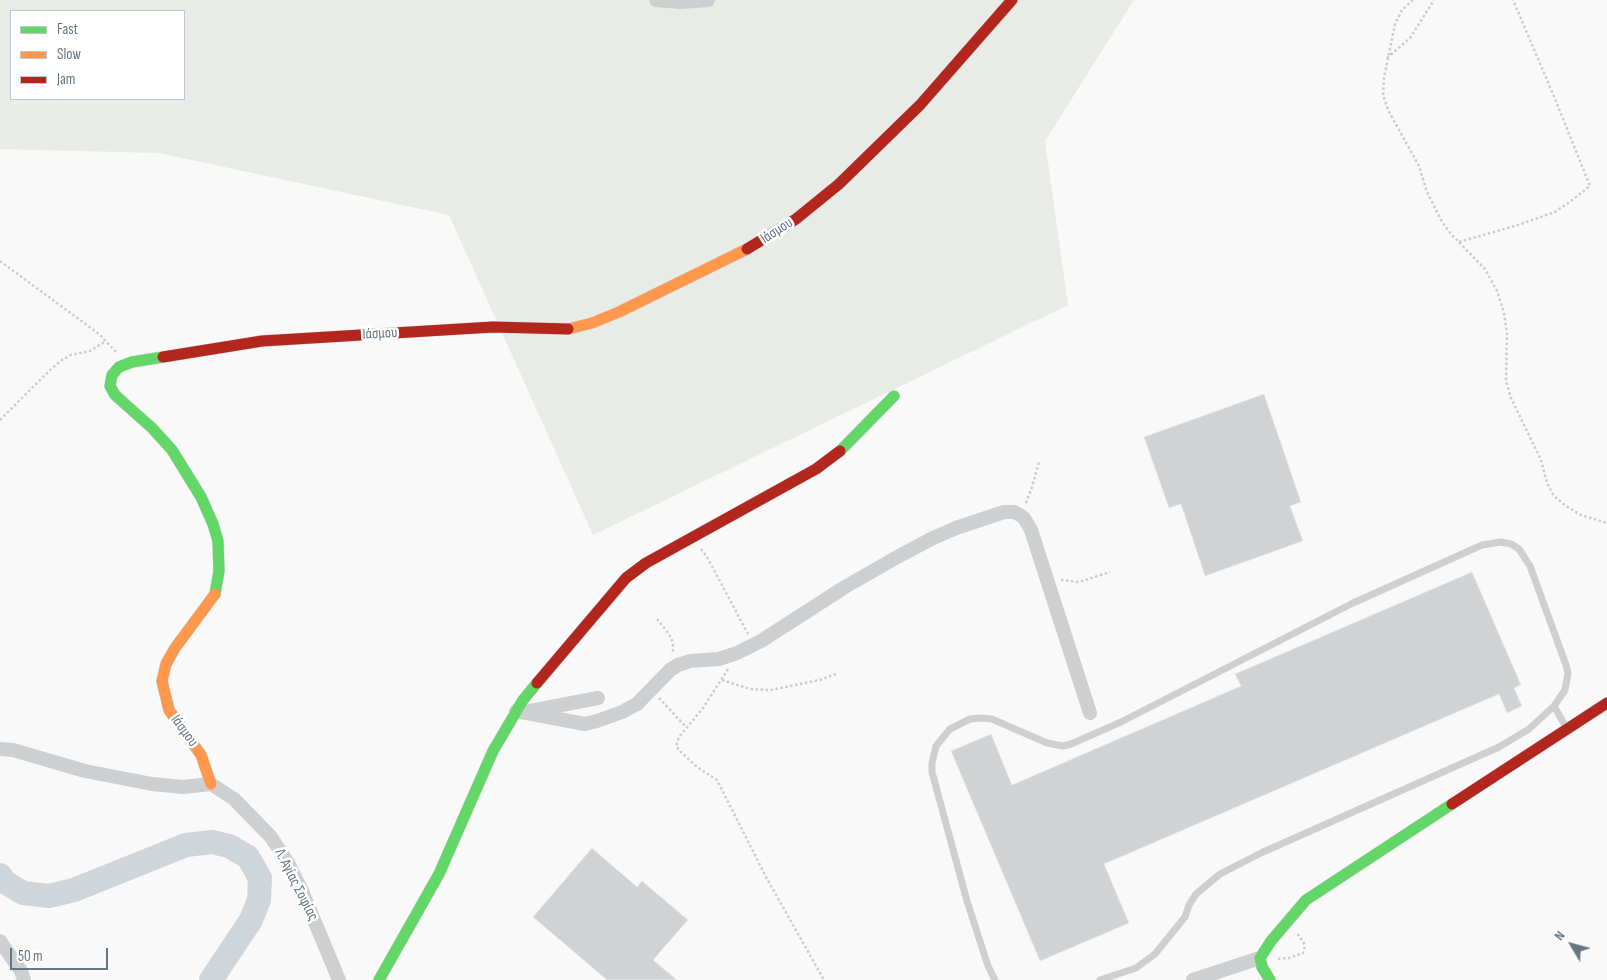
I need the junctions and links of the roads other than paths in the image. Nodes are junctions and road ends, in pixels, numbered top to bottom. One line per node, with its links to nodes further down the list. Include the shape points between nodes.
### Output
1 (656, 0): 2 (street)
2 (708, 0)
3 (1012, 0): 12 (street, Ιάσμου, via 920,105 839,184 796,219 754,245 619,312 568,329 493,328 300,338 222,346 132,362 112,375 110,386 115,395 172,450 201,497 218,542 217,592 174,648 162,681 169,710 201,755)
4 (894, 396): 8 (street, via 848,444 816,469 646,563 626,578)
5 (598, 698): 8 (street)
6 (1607, 702): 10 (street)
7 (1554, 706): 10 (lane); 18 (lane, via 1565,690 1566,665 1525,557 1511,544 1496,542 1482,545 1353,603 1121,722 1070,744 1047,743 992,719 959,723 936,746 932,772 967,901); 19 (lane, via 1529,729 1499,747 1233,867 1196,894 1185,917 1146,962)
8 (519, 711): 9 (street, via 585,724 622,712 637,704 673,668 690,661 720,659 737,653 933,538 1004,512 1014,512 1024,518 1031,530); 17 (street, via 493,751 428,896)
9 (1090, 713)
10 (1567, 730): 14 (street, via 1306,900)
11 (0, 748): 12 (street, via 85,771 152,784 183,787)
12 (211, 784): 16 (street, Λ. Αγίας Σοφίας, via 234,799 255,819 288,863)
13 (0, 941): 15 (street)
14 (1260, 958): 20 (street); 21 (street)
15 (24, 980)
16 (339, 980)
17 (379, 980)
18 (995, 980)
19 (1100, 980)
20 (1193, 980)
21 (1270, 980)

